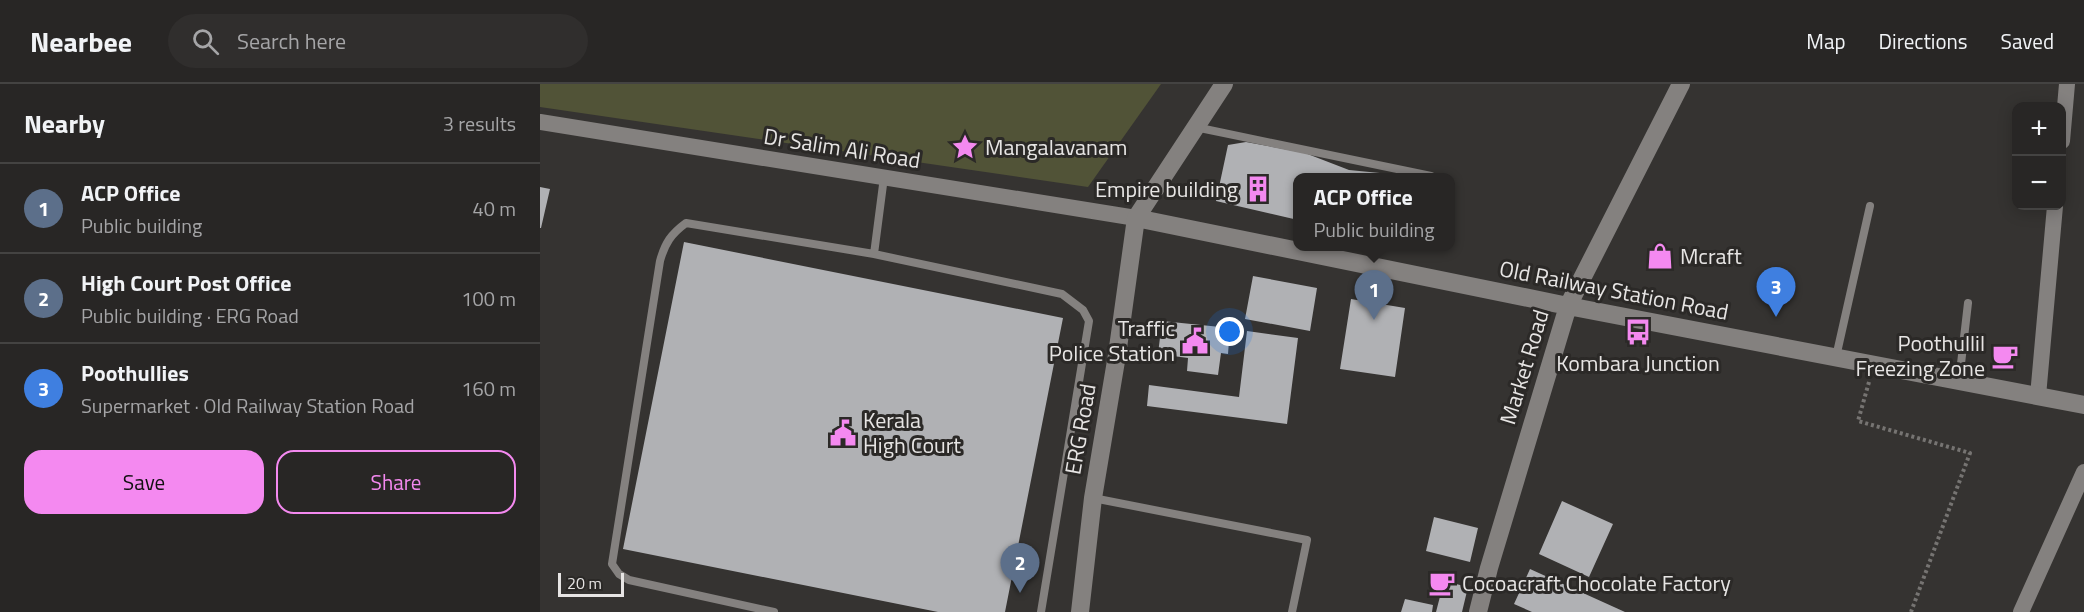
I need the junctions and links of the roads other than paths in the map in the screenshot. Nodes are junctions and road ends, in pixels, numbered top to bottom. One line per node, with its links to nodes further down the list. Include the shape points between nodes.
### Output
1 (1224, 84): 6 (street)
2 (1682, 84): 16 (street, Market Road)
3 (2067, 84): 4 (street)
4 (2065, 102)
5 (540, 122): 8 (street, Dr Salim Ali Road)
6 (1194, 127): 7 (lane); 11 (street)
7 (1416, 173)
8 (884, 177): 11 (street, Dr Salim Ali Road); 14 (lane)
9 (1870, 206): 17 (lane)
10 (2055, 210): 19 (street)
11 (1136, 218): 12 (street, Old Railway Station Road); 22 (street, ERG Road)
12 (1293, 250)
13 (1298, 251): 16 (street, Old Railway Station Road)
14 (874, 254): 23 (lane, via 686,223 671,234 663,248 612,564 629,580); 24 (lane, via 1062,294 1083,310 1089,321)
15 (1968, 303): 18 (lane)
16 (1568, 306): 17 (street, Old Railway Station Road); 27 (street, Market Road)
17 (1836, 357): 18 (street, Old Railway Station Road)
18 (1959, 381): 19 (street, Old Railway Station Road)
19 (2038, 396): 20 (street, Old Railway Station Road)
20 (2084, 405)
21 (2084, 472): 28 (street)
22 (1093, 498): 25 (street, ERG Road); 26 (lane, via 1307,540)
23 (774, 612)
24 (1041, 612)
25 (1080, 612)
26 (1293, 612)
27 (1478, 612)
28 (2021, 612)

